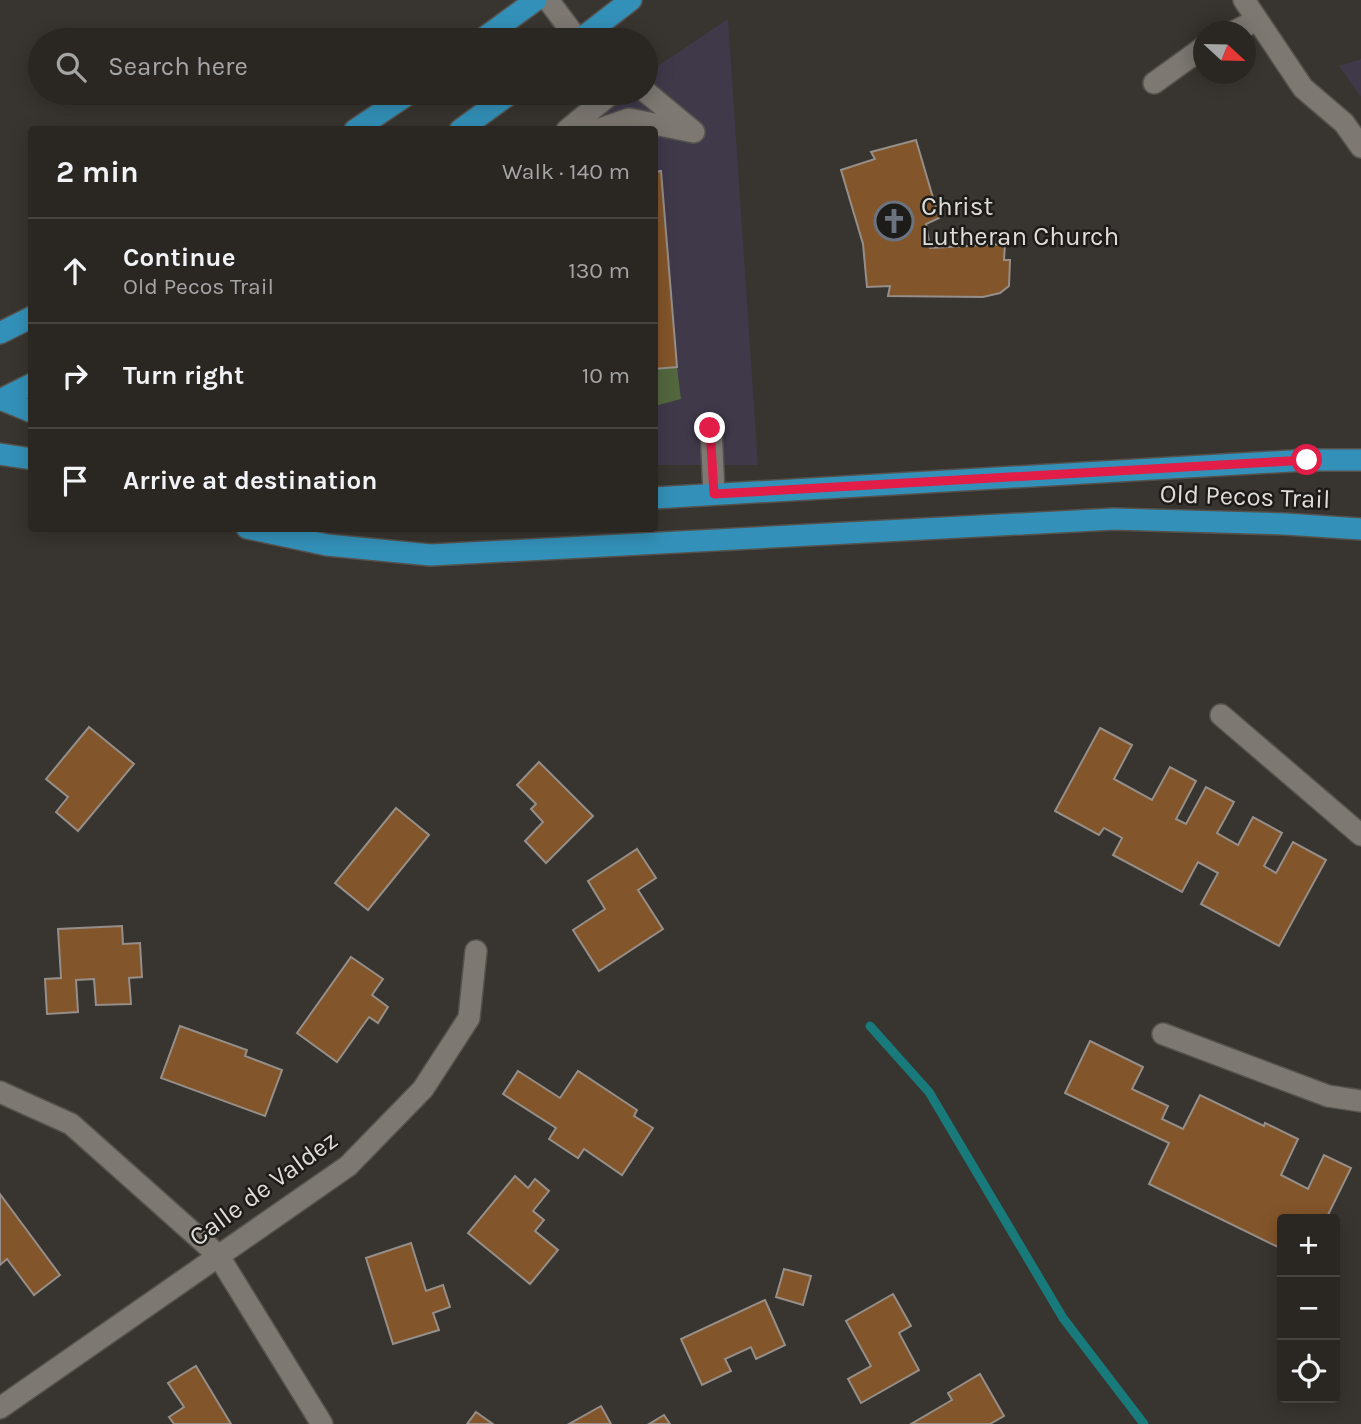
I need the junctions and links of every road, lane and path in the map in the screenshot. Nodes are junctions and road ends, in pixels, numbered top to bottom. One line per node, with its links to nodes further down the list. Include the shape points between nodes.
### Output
1 (536, 0): 6 (main road)
2 (548, 0): 7 (street)
3 (631, 0): 8 (main road)
4 (1244, 0): 5 (street)
5 (1257, 20): 19 (street, via 1303,88 1344,123)
6 (498, 28)
7 (569, 28)
8 (594, 28)
9 (1193, 54): 10 (street)
10 (1154, 83)
11 (658, 102): 18 (street, via 694,132 629,119)
12 (392, 105): 15 (main road)
13 (494, 105): 16 (main road)
14 (597, 105): 17 (street)
15 (361, 126)
16 (466, 126)
17 (572, 126)
18 (609, 126)
19 (1361, 147)
20 (28, 319): 21 (main road)
21 (0, 333)
22 (28, 386): 23 (main road)
23 (0, 400): 24 (main road)
24 (28, 410)
25 (710, 428): 29 (street)
26 (0, 454): 27 (main road)
27 (28, 458)
28 (1361, 460): 29 (main road, Old Pecos Trail)
29 (714, 494): 30 (main road, Old Pecos Trail)
30 (658, 498)
31 (1361, 529): 32 (main road, Old Pecos Trail, via 1114,519 431,555 327,545)
32 (266, 532)
33 (1221, 715): 34 (street)
34 (1361, 835)
35 (476, 951): 39 (street, Calle de Valdez, via 469,1018 424,1089 348,1166)
36 (1163, 1034): 38 (street, via 1328,1096)
37 (0, 1092): 39 (street, via 71,1124)
38 (1361, 1101)
39 (218, 1255): 40 (street, Calle de Valdez); 41 (street)
40 (0, 1408)
41 (322, 1424)

